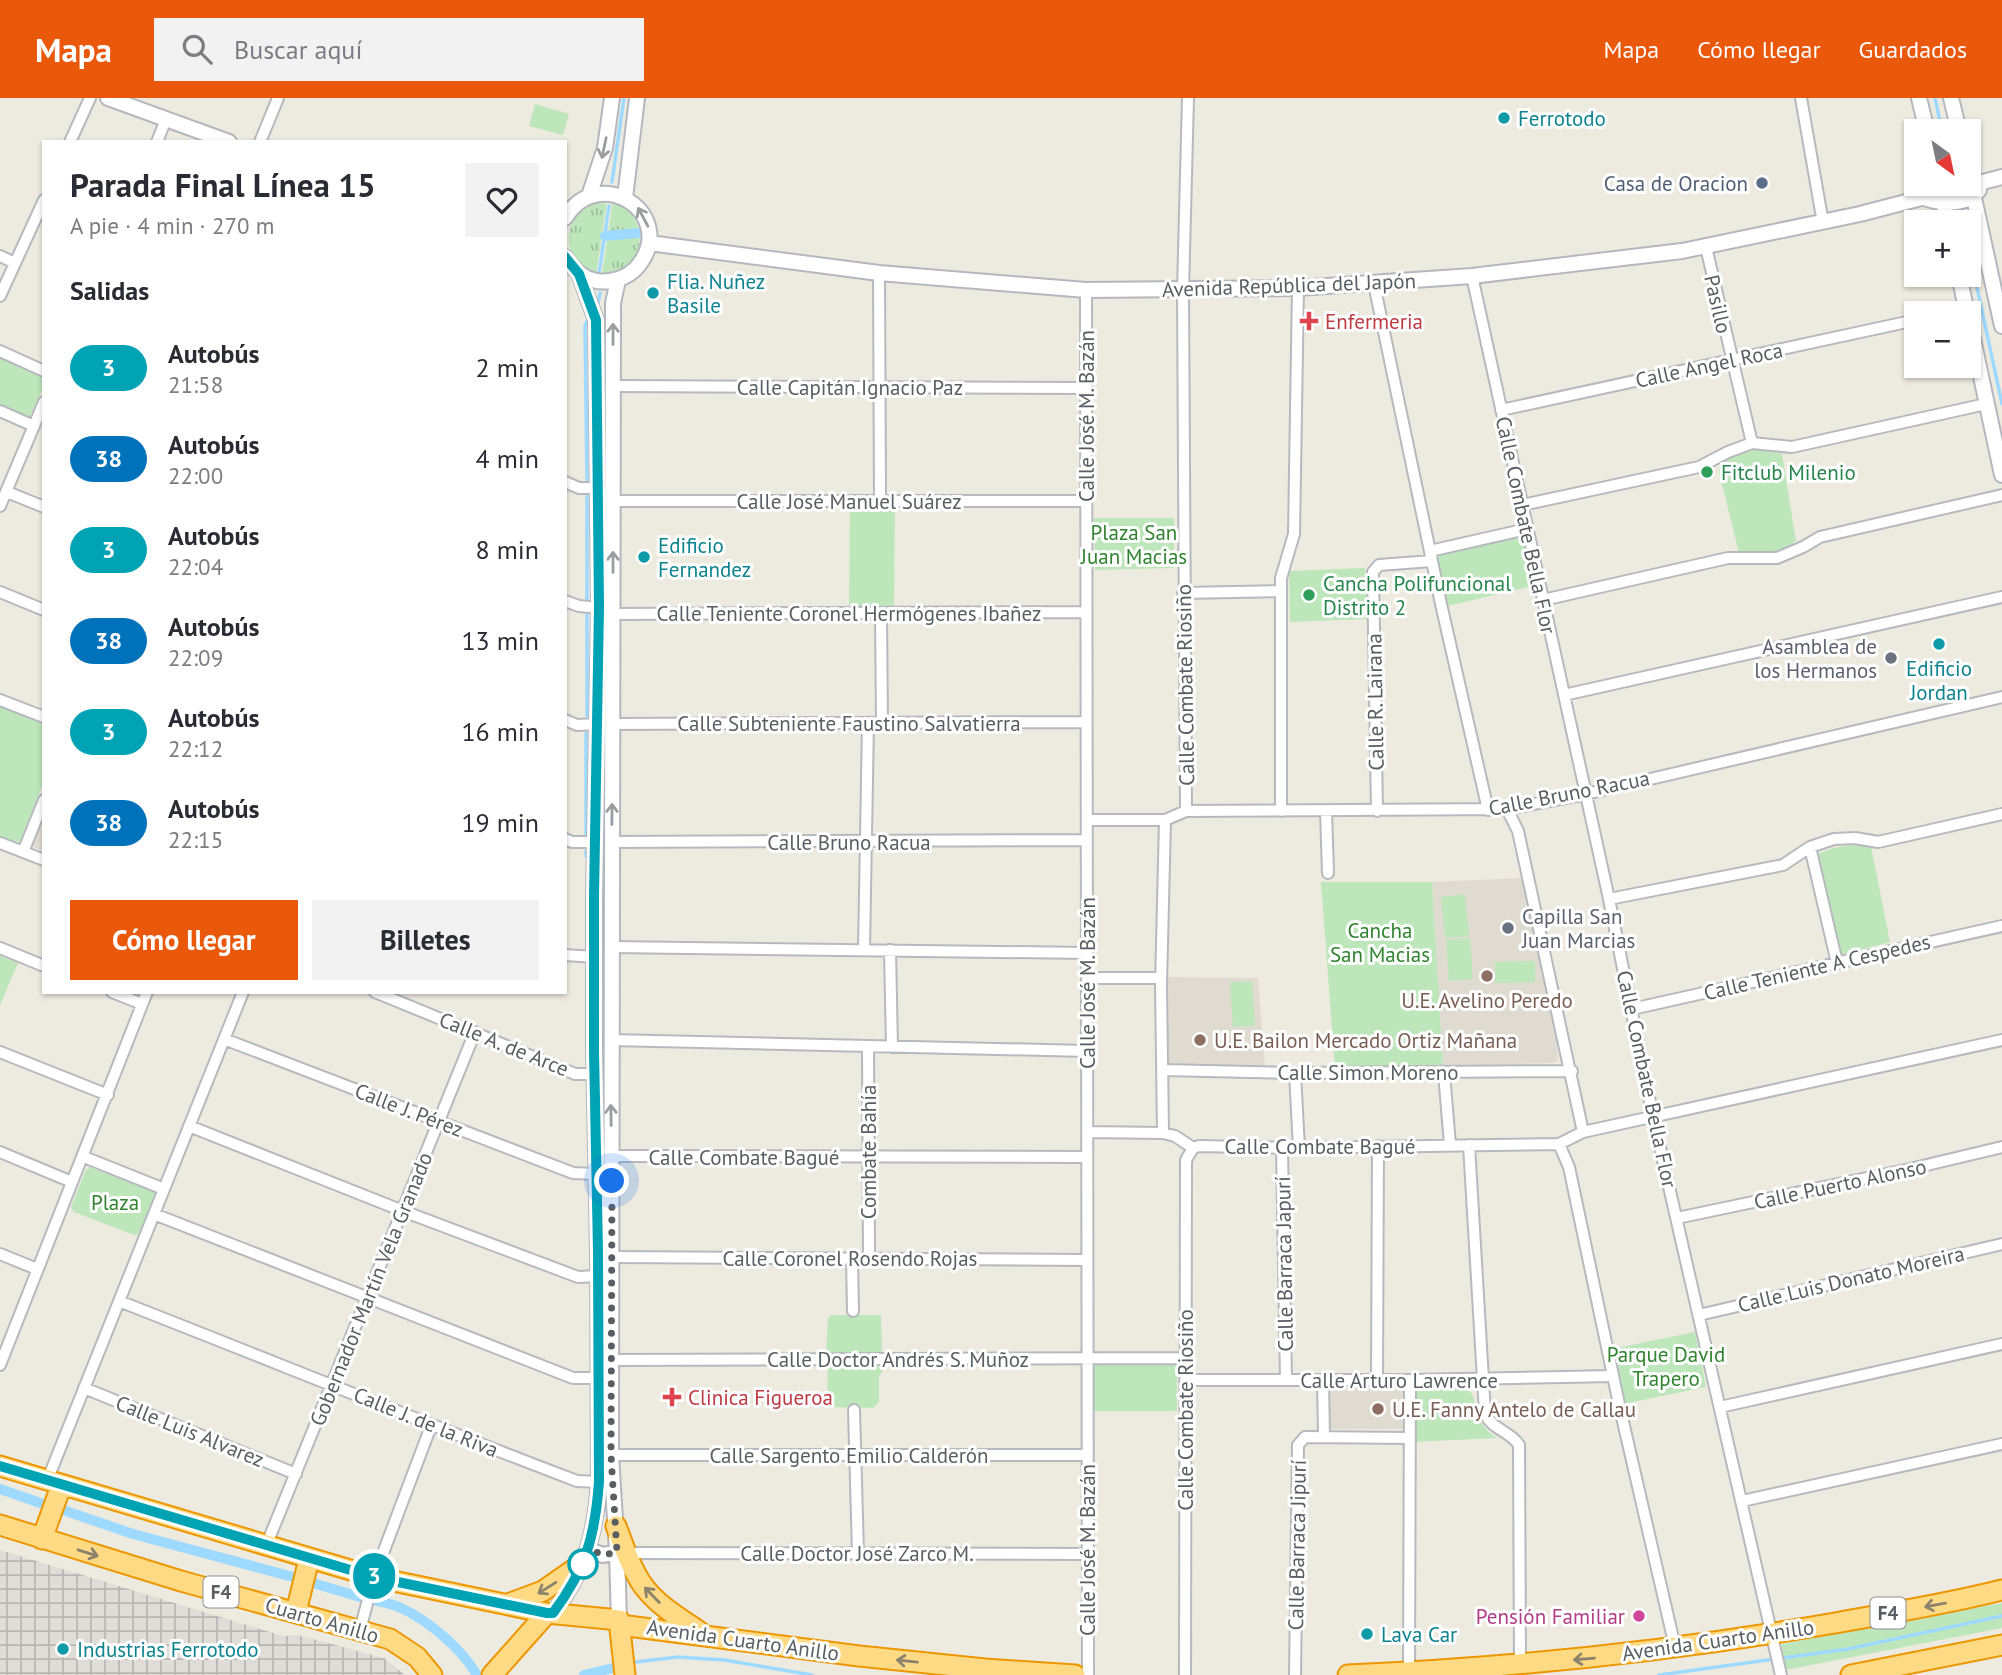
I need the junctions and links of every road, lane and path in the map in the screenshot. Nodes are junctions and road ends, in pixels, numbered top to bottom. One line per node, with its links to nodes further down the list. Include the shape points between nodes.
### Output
1 (90, 98): 13 (street)
2 (108, 98): 10 (main road)
3 (278, 98): 16 (street)
4 (612, 98): 19 (main road, one-way to 19, via 605,148)
5 (637, 98): 22 (main road)
6 (1188, 98): 38 (street, Calle Combate Riosiño)
7 (1801, 98): 25 (street)
8 (1919, 98): 11 (main road)
9 (1951, 98): 12 (main road)
10 (166, 119): 14 (street); 15 (main road)
11 (1924, 119)
12 (1956, 119)
13 (71, 140)
14 (157, 140)
15 (224, 140)
16 (261, 140)
17 (2002, 177): 18 (main road)
18 (1981, 183)
19 (589, 196): 22 (main road); 24 (main road)
20 (1932, 196): 25 (main road, Avenida República del Japón)
21 (1973, 196): 41 (main road)
22 (625, 198): 26 (main road, one-way to 22, via 644,216)
23 (42, 204): 30 (street)
24 (567, 216)
25 (1823, 223): 27 (main road, Avenida República del Japón)
26 (649, 243): 31 (main road, Avenida República del Japón); 34 (main road, via 639,266)
27 (1706, 247): 33 (main road, Avenida República del Japón); 43 (street, Pasillo)
28 (0, 256): 30 (street)
29 (567, 259): 32 (main road)
30 (15, 263): 39 (street)
31 (879, 273): 37 (main road, Avenida República del Japón); 47 (street)
32 (579, 274): 34 (main road, via 591,280); 57 (main road, via 596,320)
33 (1472, 276): 35 (main road, Avenida República del Japón); 51 (street, Calle Combate Bella Flor)
34 (618, 280): 46 (main road, one-way to 34, via 613,303)
35 (1374, 284): 36 (main road, Avenida República del Japón); 67 (street)
36 (1298, 288): 38 (main road, Avenida República del Japón); 68 (street, via 1294,534)
37 (1086, 290): 38 (main road, Avenida República del Japón); 48 (street, Calle José M. Bazán)
38 (1183, 291): 70 (street, Calle Combate Riosiño)
39 (0, 296)
40 (1904, 323): 43 (street, Calle Angel Roca)
41 (2002, 323)
42 (0, 351): 44 (street)
43 (1731, 361): 51 (street, Calle Angel Roca); 54 (street, Pasillo)
44 (42, 370)
45 (1981, 378): 49 (main road)
46 (613, 386): 47 (street, Calle Capitán Ignacio Paz); 60 (main road)
47 (880, 387): 48 (street, Calle Capitán Ignacio Paz); 62 (street)
48 (1086, 388): 61 (street, Calle José M. Bazán)
49 (1986, 404): 54 (street, via 1791,447); 55 (main road)
50 (42, 408): 53 (street)
51 (1501, 410): 63 (street, Calle Combate Bella Flor)
52 (0, 411): 53 (street)
53 (34, 426): 58 (street)
54 (1752, 443): 63 (street, via 1699,467)
55 (2002, 475)
56 (567, 483): 57 (street)
57 (598, 488): 74 (main road)
58 (7, 492): 64 (street); 65 (street)
59 (2002, 495): 72 (street, via 1820,537 1777,558 1728,558)
60 (613, 501): 62 (street, Calle José Manuel Suárez); 78 (main road, one-way to 60)
61 (1086, 501): 62 (street, Calle José Manuel Suárez); 76 (street, Calle José M. Bazán)
62 (880, 502)
63 (1522, 505): 66 (street, Calle Combate Bella Flor)
64 (0, 506)
65 (42, 506)
66 (1527, 529): 67 (street, Calle R. Lairana); 72 (street, Calle Combate Bella Flor)
67 (1431, 556): 91 (street); 95 (street, Calle R. Lairana, via 1379,565 1373,572)
68 (1281, 591): 70 (street); 93 (street)
69 (0, 592): 75 (street)
70 (1183, 593): 92 (street, Calle Combate Riosiño)
71 (2002, 597): 79 (street)
72 (1543, 600): 79 (street, Calle Combate Bella Flor)
73 (567, 602): 74 (street)
74 (599, 607): 87 (main road)
75 (42, 609)
76 (1086, 612): 77 (street, Calle Teniente Coronel Hermógenes Ibañez); 84 (street, Calle José M. Bazán)
77 (881, 613): 78 (street, Calle Teniente Coronel Hermógenes Ibañez); 86 (street)
78 (613, 614): 87 (main road)
79 (1564, 695): 88 (street, Calle Combate Bella Flor)
80 (2002, 697): 88 (street, Calle Bruno Racua)
81 (0, 700): 82 (street)
82 (42, 716)
83 (567, 721): 87 (street, Calle Subteniente Faustino Salvatierra)
84 (1086, 722): 86 (street, Calle Subteniente Faustino Salvatierra); 97 (street, Calle José M. Bazán)
85 (868, 723): 86 (street, Calle Subteniente Faustino Salvatierra); 87 (street, Calle Subteniente Faustino Salvatierra); 103 (street)
86 (882, 723)
87 (605, 724): 101 (main road); 102 (main road, one-way to 87)
88 (1586, 793): 90 (street, Calle Bruno Racua); 110 (street, Calle Combate Bella Flor)
89 (42, 805): 106 (street)
90 (1507, 809): 91 (street, Calle Bruno Racua); 139 (street, via 1518,831)
91 (1488, 810): 95 (street, Calle Bruno Racua)
92 (1186, 811): 93 (street, Calle Bruno Racua); 98 (street, Calle Bruno Racua)
93 (1281, 811): 94 (street, Calle Bruno Racua)
94 (1326, 811): 95 (street, Calle Bruno Racua); 108 (street)
95 (1377, 811)
96 (2002, 814): 105 (street, via 1878,842 1834,839)
97 (1087, 820): 98 (street, Calle Bruno Racua); 100 (street, Calle José M. Bazán)
98 (1165, 820): 122 (street)
99 (567, 840): 101 (street)
100 (1087, 841): 103 (street, Calle Bruno Racua); 116 (street, Calle José M. Bazán)
101 (596, 842): 109 (main road)
102 (611, 842): 103 (street, Calle Bruno Racua); 112 (main road)
103 (866, 842): 114 (street)
104 (0, 843): 106 (street)
105 (1810, 847): 110 (street, via 1783,865); 119 (street)
106 (23, 852): 107 (street)
107 (42, 859)
108 (1328, 873)
109 (594, 896): 112 (main road, via 602,905 603,939); 118 (main road)
110 (1609, 899): 128 (street, Calle Combate Bella Flor)
111 (2002, 926): 119 (street, Calle Teniente A Cespedes)
112 (611, 947): 114 (street); 129 (main road)
113 (0, 948): 120 (street)
114 (864, 950): 115 (street)
115 (890, 950): 116 (street); 135 (street)
116 (1087, 953): 121 (street, Calle José M. Bazán)
117 (567, 955): 118 (street)
118 (595, 957): 129 (main road, via 606,971 604,1003); 142 (main road)
119 (1837, 963): 128 (street, Calle Teniente A Cespedes)
120 (42, 965)
121 (1087, 978): 122 (street); 136 (street, Calle José M. Bazán)
122 (1161, 978): 138 (street)
123 (117, 994): 127 (street)
124 (146, 994): 127 (street)
125 (242, 994): 131 (street)
126 (380, 994): 130 (street, Calle A. de Arce)
127 (142, 1004): 143 (street)
128 (1632, 1009): 144 (street, Calle Combate Bella Flor)
129 (611, 1013): 132 (main road)
130 (475, 1032): 142 (street, Calle A. de Arce, via 575,1074); 145 (street, Gobernador Martín Vela Granado)
131 (224, 1039): 145 (street, Calle J. Pérez); 146 (street)
132 (611, 1040): 134 (street); 159 (main road, one-way to 132)
133 (2002, 1041): 144 (street)
134 (868, 1046): 135 (street); 161 (street, Combate Bahía)
135 (892, 1047): 136 (street)
136 (1087, 1051): 147 (street, Calle José M. Bazán)
137 (0, 1052): 143 (street)
138 (1164, 1070): 140 (street, Calle Simon Moreno); 149 (street)
139 (1572, 1071): 141 (street, Calle Simon Moreno); 148 (street)
140 (1295, 1073): 141 (street, Calle Simon Moreno); 157 (street)
141 (1444, 1073): 151 (street)
142 (594, 1074): 163 (main road)
143 (108, 1095): 160 (street)
144 (1653, 1117): 148 (street); 168 (street, Calle Combate Bella Flor)
145 (439, 1121): 163 (street, Calle J. Pérez, via 573,1173); 166 (street, Gobernador Martín Vela Granado)
146 (189, 1126): 165 (street); 166 (street)
147 (1087, 1132): 149 (street, Calle Combate Bagué); 162 (street, Calle José M. Bazán)
148 (1583, 1132): 150 (street)
149 (1163, 1133): 155 (street, Calle Combate Bagué)
150 (1559, 1144): 152 (street, Calle Combate Bagué); 186 (street, via 1569,1167)
151 (1450, 1145): 152 (street, Calle Combate Bagué); 153 (street, Calle Combate Bagué)
152 (1469, 1145): 189 (street)
153 (1378, 1146): 157 (street, Calle Combate Bagué); 188 (street)
154 (2002, 1147): 168 (street, Calle Puerto Alonso)
155 (1193, 1148): 156 (street, Calle Combate Bagué); 182 (street, Calle Combate Riosiño, via 1186,1160)
156 (1282, 1148): 157 (street, Calle Combate Bagué); 191 (street, Calle Barraca Japurí)
157 (1299, 1148)
158 (0, 1152): 164 (street)
159 (612, 1156): 161 (street, Calle Combate Bagué); 171 (main road)
160 (84, 1157): 164 (street); 165 (street)
161 (868, 1157): 162 (street, Calle Combate Bagué); 173 (street, Combate Bahía)
162 (1087, 1157): 174 (street, Calle José M. Bazán)
163 (596, 1174): 176 (main road)
164 (72, 1182): 175 (street)
165 (164, 1189): 167 (street)
166 (403, 1211): 176 (street, via 578,1277); 177 (street, Gobernador Martín Vela Granado)
167 (154, 1214): 177 (street); 178 (street)
168 (1677, 1218): 180 (street, Calle Combate Bella Flor)
169 (2002, 1244): 180 (street, Calle Luis Donato Moreira)
170 (0, 1254): 175 (street)
171 (612, 1256): 172 (street, Calle Coronel Rosendo Rojas); 185 (main road)
172 (852, 1258): 173 (street, Calle Coronel Rosendo Rojas); 179 (street)
173 (869, 1258): 174 (street, Calle Coronel Rosendo Rojas)
174 (1087, 1260): 184 (street, Calle José M. Bazán)
175 (37, 1269): 183 (street)
176 (598, 1276): 187 (main road)
177 (367, 1298): 187 (street, via 573,1378); 194 (street, Gobernador Martín Vela Granado)
178 (119, 1301): 194 (street, Calle J. de la Riva); 195 (street)
179 (853, 1311)
180 (1699, 1315): 196 (street, Calle Combate Bella Flor)
181 (2002, 1344): 196 (street)
182 (1185, 1358): 184 (street, Calle Doctor Andrés S. Muñoz); 190 (street, Calle Combate Riosiño)
183 (1, 1359)
184 (1087, 1359): 185 (street, Calle Doctor Andrés S. Muñoz); 204 (street, Calle José M. Bazán)
185 (612, 1360): 202 (main road)
186 (1613, 1376): 189 (street, Calle Arturo Lawrence); 229 (street)
187 (598, 1378): 207 (main road)
188 (1377, 1379): 192 (street, Calle Arturo Lawrence); 193 (street, Calle Arturo Lawrence)
189 (1483, 1379): 193 (street, Calle Arturo Lawrence); 230 (street, via 1488,1420 1519,1446)
190 (1185, 1380): 191 (street, Calle Arturo Lawrence); 238 (street, Calle Combate Riosiño)
191 (1286, 1380): 192 (street, Calle Arturo Lawrence)
192 (1323, 1380): 199 (street)
193 (1410, 1380): 200 (street)
194 (332, 1384): 198 (street, Calle J. de la Riva); 206 (street, Gobernador Martín Vela Granado)
195 (84, 1388): 206 (street, Calle Luis Alvarez); 208 (street)
196 (1720, 1407): 209 (street, Calle Combate Bella Flor)
197 (854, 1410): 203 (street)
198 (431, 1426): 207 (street, Calle J. de la Riva, via 577,1481); 219 (street)
199 (1324, 1436): 200 (street); 239 (street, Calle Barraca Jipurí, via 1305,1437 1298,1445)
200 (1409, 1438): 233 (street)
201 (2002, 1444): 209 (street)
202 (611, 1455): 203 (street, Calle Sargento Emilio Calderón); 211 (main road)
203 (855, 1455): 204 (street, Calle Sargento Emilio Calderón); 215 (street)
204 (1087, 1455): 216 (street, Calle José M. Bazán)
205 (0, 1466): 208 (highway)
206 (296, 1474): 213 (street, Gobernador Martín Vela Granado)
207 (599, 1482): 217 (main road, via 597,1518)
208 (55, 1488): 212 (highway); 213 (highway)
209 (1742, 1501): 227 (street, Calle Combate Bella Flor)
210 (0, 1525): 212 (highway, Cuarto Anillo / F4)
211 (616, 1526): 214 (highway)
212 (42, 1539): 222 (highway, Cuarto Anillo / F4, one-way to 222)
213 (266, 1546): 218 (highway)
214 (622, 1552): 215 (street, Calle Doctor José Zarco M.); 217 (main road); 224 (main road); 226 (highway, one-way to 214, via 655,1600)
215 (858, 1553): 216 (street, Calle Doctor José Zarco M.)
216 (1087, 1553): 237 (street, Calle José M. Bazán)
217 (586, 1556): 221 (highway, one-way to 221, via 544,1591); 223 (main road, via 567,1595)
218 (307, 1565): 219 (highway); 222 (highway)
219 (372, 1582): 221 (highway); 225 (street)
220 (2002, 1590): 227 (highway, Avenida Cuarto Anillo / F4, one-way to 227)
221 (506, 1604): 223 (highway)
222 (296, 1612): 225 (highway, Cuarto Anillo / F4)
223 (550, 1613): 224 (highway, Avenida Cuarto Anillo); 232 (highway)
224 (619, 1622): 226 (highway, Avenida Cuarto Anillo); 231 (highway)
225 (360, 1630): 235 (highway, Cuarto Anillo / F4, via 403,1647)
226 (707, 1636): 236 (highway, Avenida Cuarto Anillo, one-way to 226, via 871,1657)
227 (1774, 1639): 229 (highway, Avenida Cuarto Anillo / F4); 241 (street, Calle Combate Bella Flor)
228 (2002, 1645): 242 (highway)
229 (1675, 1647): 230 (highway, Avenida Cuarto Anillo / F4, one-way to 230)
230 (1520, 1664): 234 (highway, Avenida Cuarto Anillo / F4)
231 (625, 1666)
232 (496, 1671)
233 (1409, 1672): 234 (highway, Avenida Cuarto Anillo / F4); 240 (highway, Avenida Cuarto Anillo / F4)
234 (1455, 1673)
235 (432, 1675)
236 (1075, 1675)
237 (1088, 1675)
238 (1185, 1675)
239 (1295, 1675)
240 (1348, 1675)
241 (1781, 1675)
242 (1851, 1675)

